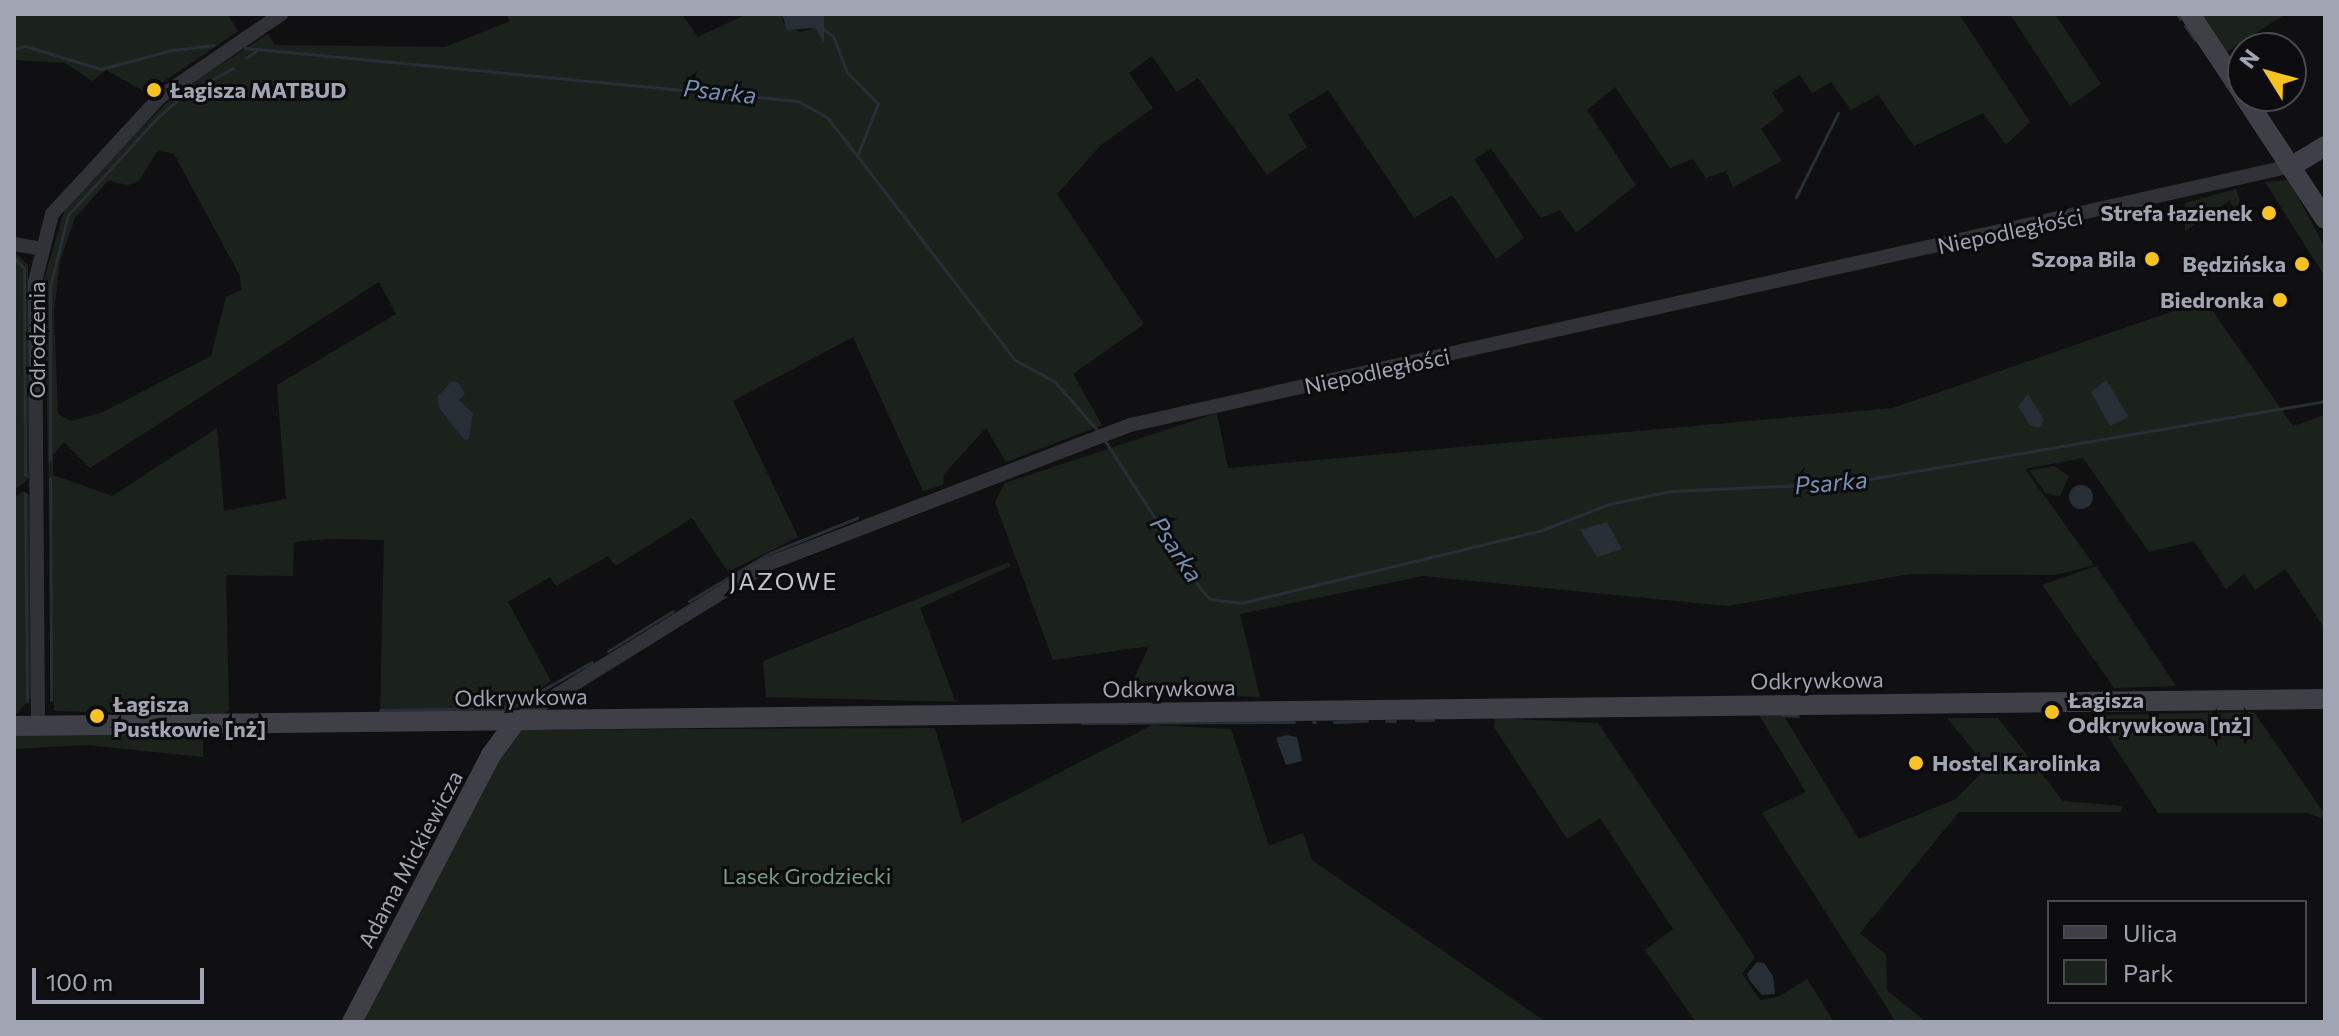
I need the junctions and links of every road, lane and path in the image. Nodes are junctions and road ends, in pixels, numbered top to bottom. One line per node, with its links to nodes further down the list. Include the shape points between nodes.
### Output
1 (281, 14): 9 (street, Odrodzenia, via 160,97 66,193 52,214)
2 (2190, 14): 3 (street)
3 (2227, 70)
4 (2255, 112): 6 (street)
5 (2325, 146): 6 (street)
6 (2292, 166): 7 (street); 11 (street, Niepodległości, via 1112,432 768,564)
7 (2325, 219)
8 (14, 244): 9 (street)
9 (42, 249): 13 (street, Odrodzenia, via 35,282)
10 (2325, 699): 11 (street, Odkrywkowa)
11 (516, 721): 13 (street, Odkrywkowa); 14 (street, Adama Mickiewicza, via 491,755)
12 (14, 726): 13 (street, Odkrywkowa)
13 (38, 726)
14 (352, 1022)

